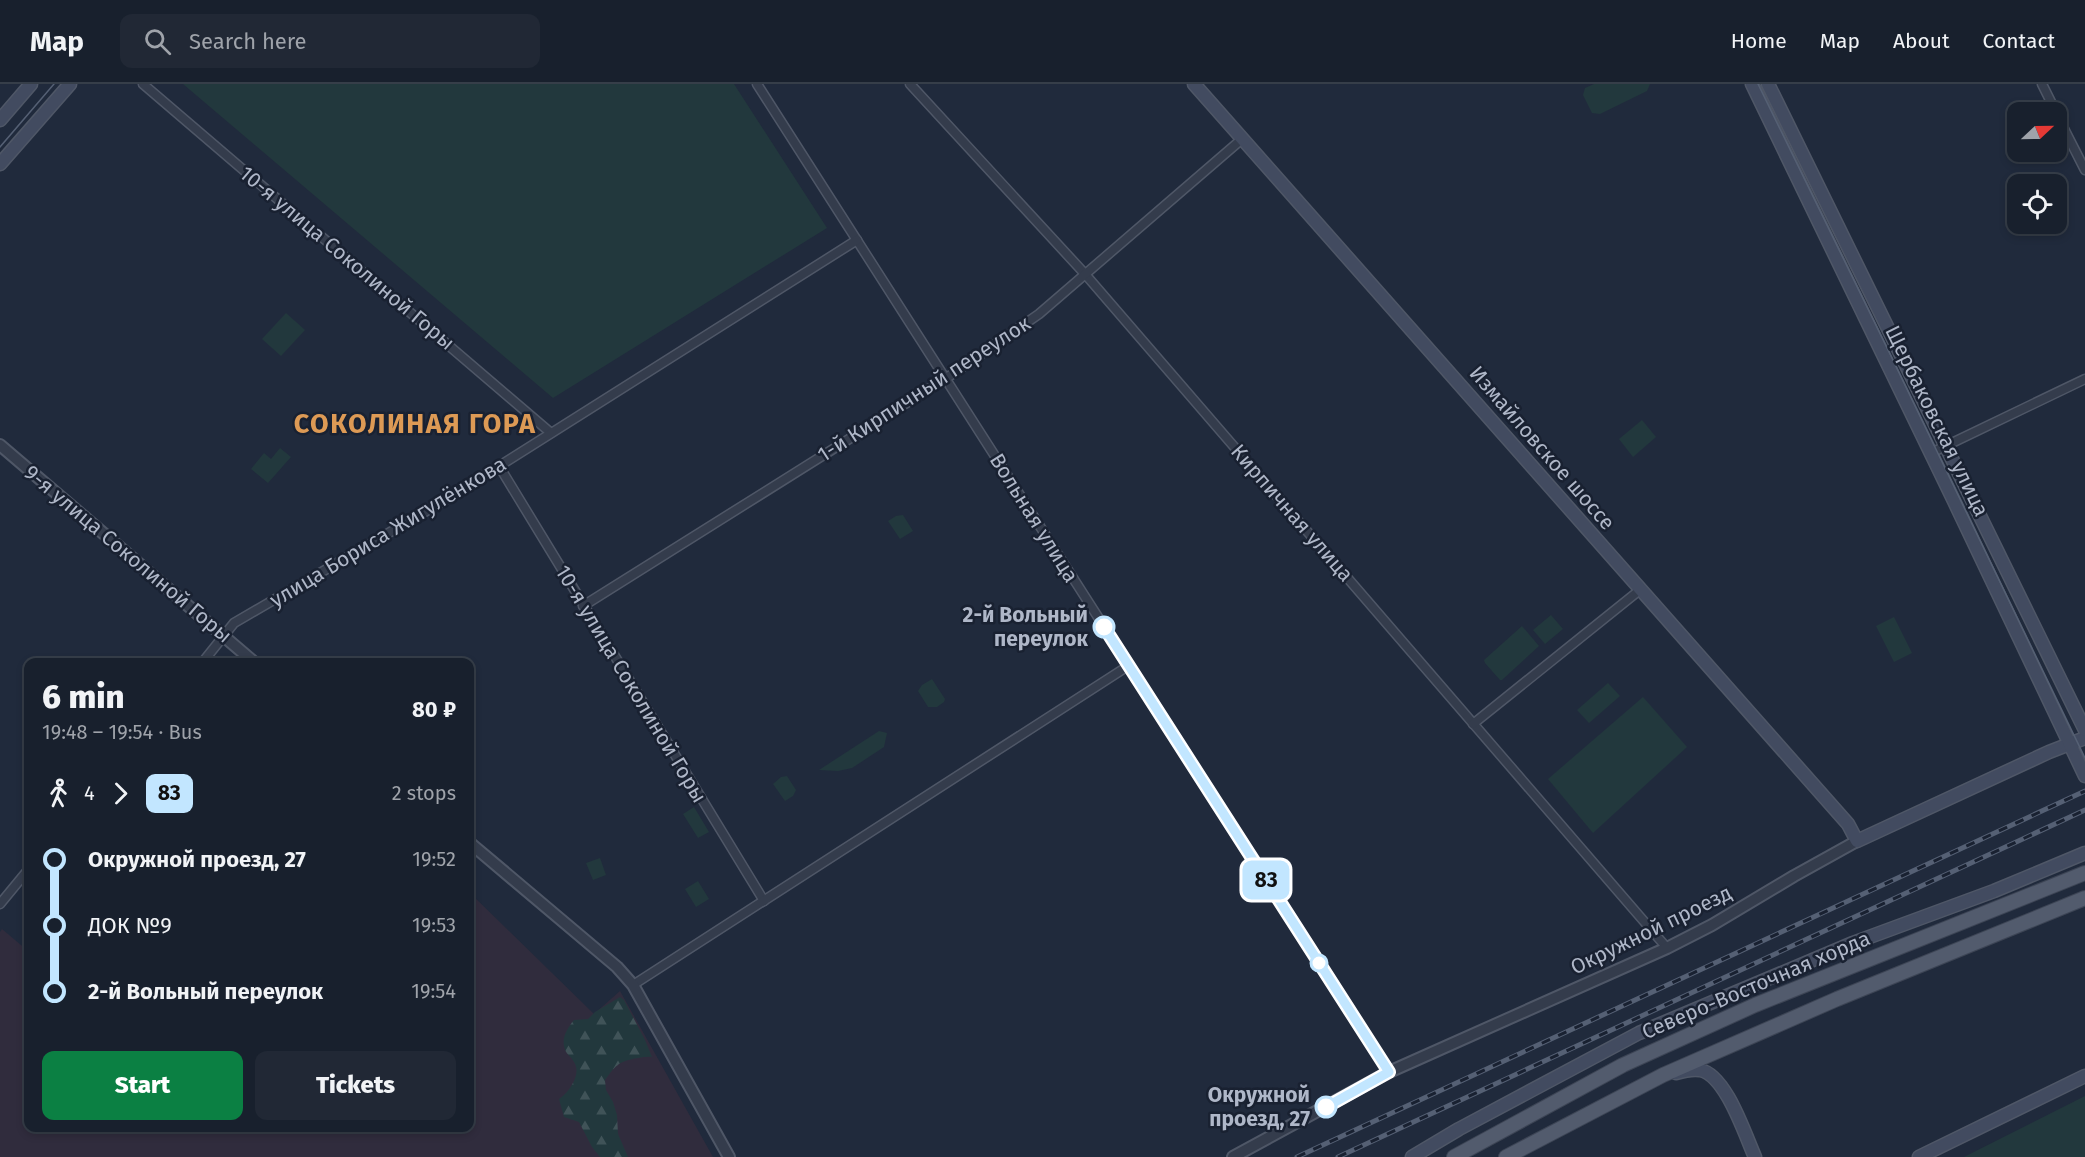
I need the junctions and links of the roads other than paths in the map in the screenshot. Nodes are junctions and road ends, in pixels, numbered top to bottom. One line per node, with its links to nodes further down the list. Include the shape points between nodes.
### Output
1 (31, 84): 11 (main road)
2 (70, 84): 14 (main road)
3 (143, 84): 20 (street, 10-я улица Соколиной Горы)
4 (757, 84): 16 (street, Вольная улица)
5 (910, 84): 17 (street, Кирпичная улица)
6 (1194, 84): 13 (main road, Измайловское шоссе)
7 (1752, 84): 23 (main road, Щербаковская улица)
8 (1768, 84): 22 (main road, Щербаковская улица)
9 (2042, 84): 10 (street)
10 (2051, 102)
11 (0, 120)
12 (2067, 135): 15 (street)
13 (1242, 139): 17 (street, 1-й Кирпичный переулок); 25 (main road, Измайловское шоссе)
14 (0, 164)
15 (2085, 170)
16 (857, 240): 18 (street, Вольная улица); 20 (street, улица Бориса Жигулёнкова)
17 (1085, 274): 18 (street, 1-й Кирпичный переулок, via 1017,331); 31 (street, Кирпичная улица)
18 (945, 378): 26 (street, 1-й Кирпичный переулок); 30 (street, Вольная улица)
19 (2085, 379): 22 (street)
20 (551, 433): 24 (street, улица Бориса Жигулёнкова)
21 (0, 446): 27 (street, 9-я улица Соколиной Горы)
22 (1945, 446): 23 (street); 32 (main road, Щербаковская улица)
23 (1931, 453): 34 (main road, Щербаковская улица)
24 (499, 466): 26 (street, 10-я улица Соколиной Горы); 27 (street, улица Бориса Жигулёнкова, via 234,623)
25 (1641, 589): 31 (street); 36 (main road, Измайловское шоссе, via 1848,824)
26 (583, 606): 42 (street, 10-я улица Соколиной Горы)
27 (224, 636): 28 (street, улица Бориса Жигулёнкова); 29 (street, 9-я улица Соколиной Горы)
28 (206, 658)
29 (249, 658)
30 (1128, 666): 42 (street); 46 (street, Вольная улица)
31 (1473, 724): 44 (street, Кирпичная улица)
32 (2085, 730)
33 (2085, 738): 34 (main road, Окружной проезд)
34 (2070, 743): 35 (main road, Щербаковская улица); 36 (main road, Окружной проезд)
35 (2085, 776)
36 (1857, 841): 44 (street, Окружной проезд)
37 (474, 846): 45 (street)
38 (2085, 853): 51 (main road, via 1853,943 1639,1033)
39 (24, 875): 43 (street)
40 (2079, 875): 52 (main road, Северо-Восточная хорда, via 1755,1005 1623,1065)
41 (2083, 899): 47 (main road)
42 (764, 901): 45 (street)
43 (0, 904)
44 (1667, 948): 46 (street, Окружной проезд)
45 (633, 985): 49 (street)
46 (1389, 1072): 50 (street, Окружной проезд)
47 (1663, 1075): 53 (main road); 54 (main road, via 1700,1070 1711,1074 1722,1085)
48 (2085, 1076): 55 (main road)
49 (729, 1157)
50 (1233, 1157)
51 (1412, 1157)
52 (1454, 1157)
53 (1506, 1157)
54 (1755, 1157)
55 (1919, 1157)

